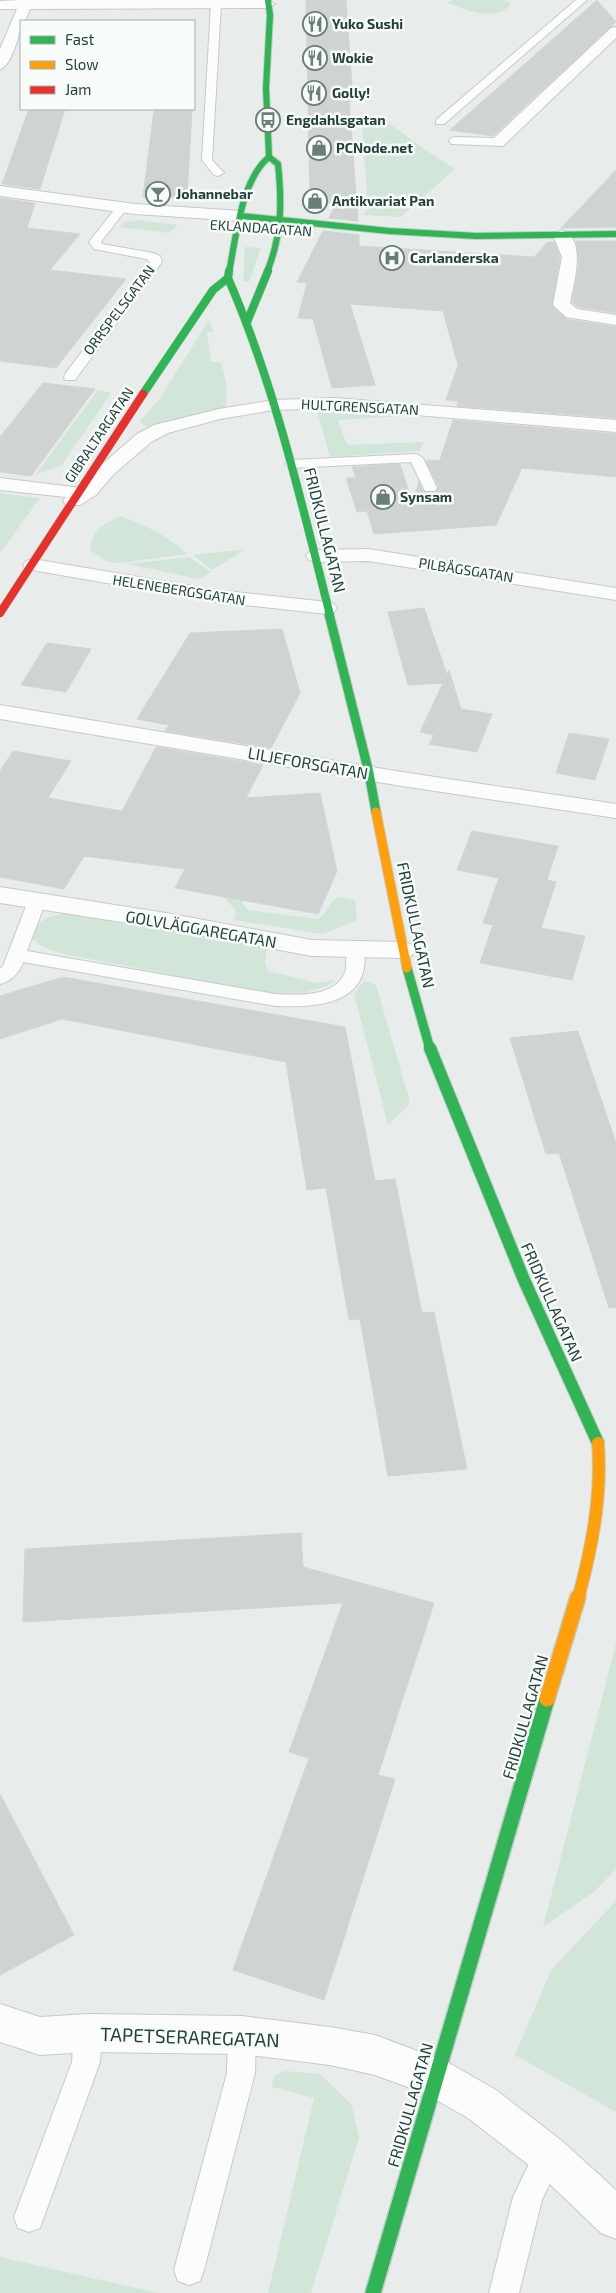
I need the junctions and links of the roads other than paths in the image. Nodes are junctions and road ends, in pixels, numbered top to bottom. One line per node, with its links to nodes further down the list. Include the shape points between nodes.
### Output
1 (582, 0): 8 (lane)
2 (25, 2): 4 (street); 5 (street); 7 (street)
3 (268, 2): 4 (street); 10 (street, via 266,88)
4 (216, 4): 11 (lane, via 207,160)
5 (0, 5)
6 (616, 30): 9 (street, via 498,143)
7 (0, 66)
8 (440, 122)
9 (456, 141)
10 (269, 157): 14 (street, via 259,165 242,206); 15 (street, via 278,164 282,210)
11 (218, 173)
12 (0, 191): 13 (street, EKLANDAGATAN)
13 (128, 208): 14 (street, EKLANDAGATAN, via 206,224); 21 (lane, ORRSPELSGATAN, via 95,242 98,247 148,256 156,262)
14 (240, 221): 15 (street, EKLANDAGATAN); 18 (street)
15 (279, 224): 17 (street, EKLANDAGATAN, via 370,235 389,231 476,236); 20 (street, via 258,298)
16 (616, 234): 17 (street, EKLANDAGATAN)
17 (561, 235): 19 (street, via 570,257 561,305 572,313)
18 (228, 278): 20 (street); 27 (street, GIBRALTARGATAN, via 213,290)
19 (616, 320)
20 (247, 322): 22 (street, FRIDKULLAGATAN)
21 (70, 377)
22 (274, 405): 23 (street, HULTGRENSGATAN, via 334,402); 24 (street, FRIDKULLAGATAN); 27 (street, HULTGRENSGATAN, via 161,428 144,438 106,471 89,491)
23 (616, 426)
24 (292, 464): 26 (lane, via 416,458); 28 (street, FRIDKULLAGATAN)
25 (0, 484): 27 (street)
26 (430, 488)
27 (75, 497): 29 (street, GIBRALTARGATAN)
28 (316, 556): 30 (street, PILBÅGSGATAN, via 368,555); 31 (street, FRIDKULLAGATAN)
29 (33, 565): 31 (street, HELENEBERGSGATAN, via 217,596); 32 (street, GIBRALTARGATAN)
30 (616, 594)
31 (327, 608): 34 (street, FRIDKULLAGATAN)
32 (0, 613)
33 (0, 712): 34 (street, LILJEFORSGATAN)
34 (369, 773): 35 (street, LILJEFORSGATAN); 39 (street, FRIDKULLAGATAN)
35 (616, 811)
36 (0, 895): 37 (street, GOLVLÄGGAREGATAN)
37 (37, 901): 38 (street, GOLVLÄGGAREGATAN, via 312,948); 40 (lane)
38 (355, 950): 39 (street, GOLVLÄGGAREGATAN); 40 (lane, via 354,974 344,987 330,996 296,1001)
39 (402, 950): 42 (street, FRIDKULLAGATAN, via 434,1062 524,1280 597,1440)
40 (17, 955): 41 (lane, via 11,969)
41 (0, 978)
42 (609, 1478): 46 (street, FRIDKULLAGATAN, via 581,1585)
43 (2, 2023): 44 (street, TAPETSERAREGATAN, via 40,2036)
44 (88, 2033): 45 (street, TAPETSERAREGATAN); 48 (lane, via 86,2062)
45 (242, 2035): 46 (street, TAPETSERAREGATAN, via 375,2055); 50 (lane, via 241,2073)
46 (435, 2077): 47 (street, TAPETSERAREGATAN, via 482,2104); 51 (street, FRIDKULLAGATAN)
47 (548, 2155): 49 (street, TAPETSERAREGATAN); 52 (lane, via 528,2196)
48 (28, 2217)
49 (616, 2218)
50 (189, 2270)
51 (372, 2293)
52 (504, 2293)

